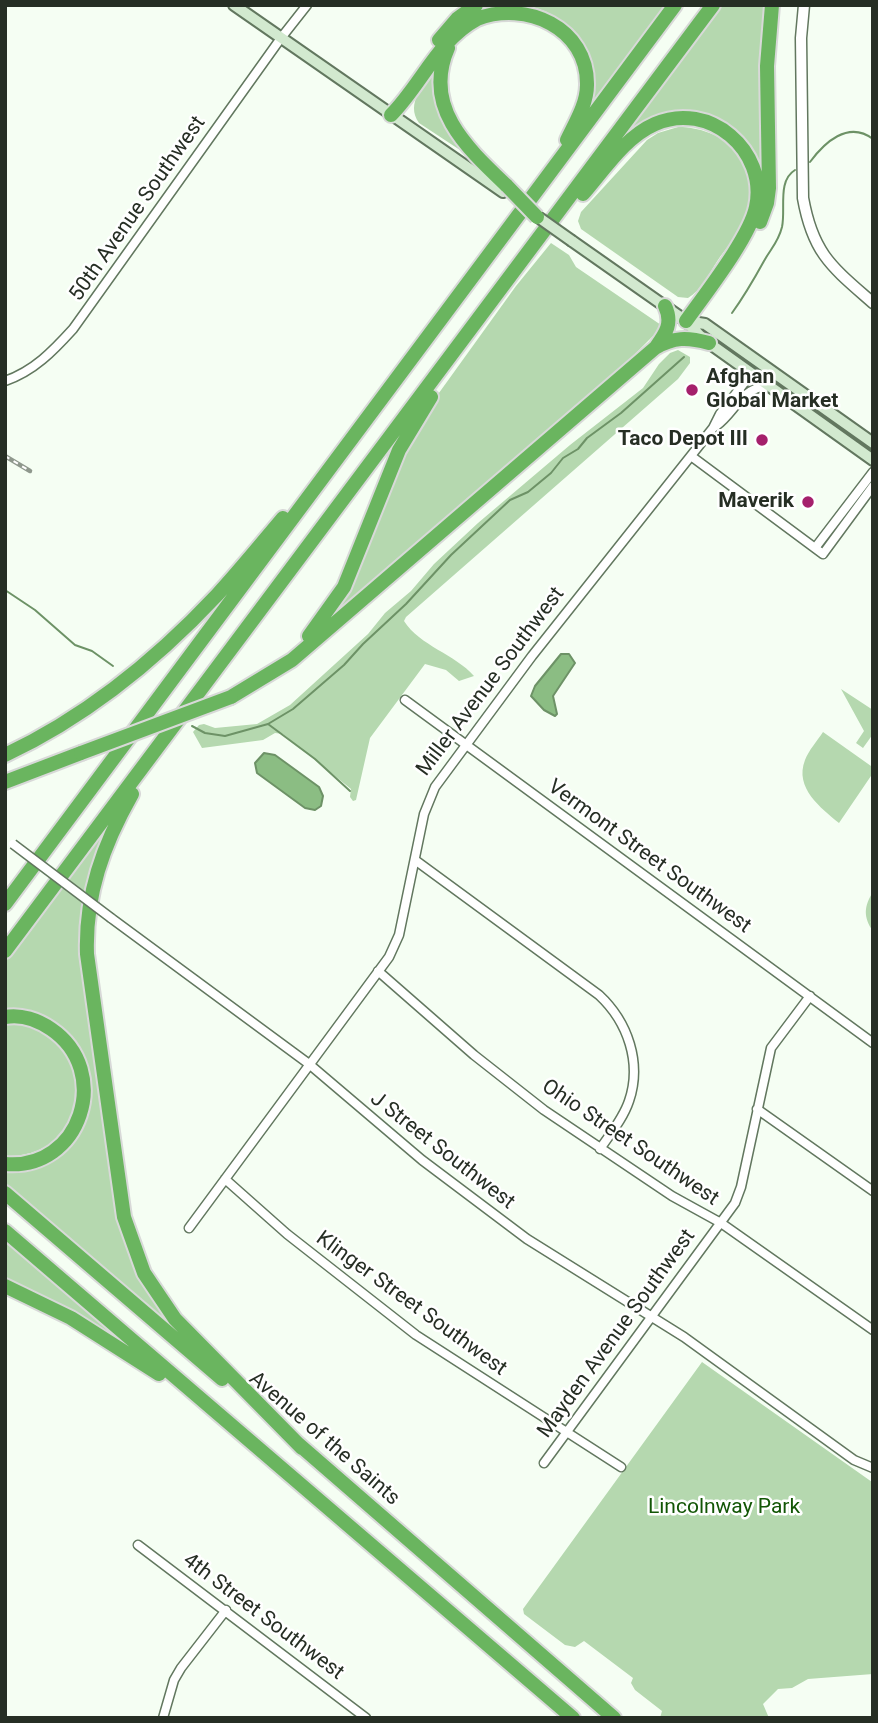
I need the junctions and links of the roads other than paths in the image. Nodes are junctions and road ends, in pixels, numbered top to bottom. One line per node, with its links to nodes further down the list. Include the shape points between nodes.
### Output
1 (234, 5): 9 (main road)
2 (307, 5): 9 (street, 50th Avenue Southwest)
3 (476, 5): 10 (highway, via 433,47)
4 (674, 5): 11 (highway)
5 (713, 5): 14 (highway)
6 (772, 5): 18 (highway, via 767,203 748,243)
7 (804, 5): 15 (street, via 806,215 811,233 832,267)
8 (464, 28): 10 (highway); 11 (highway, via 499,10 524,10 559,25 578,47 588,86); 12 (highway, via 447,50 441,70 443,105 456,131)
9 (281, 38): 10 (main road); 23 (street, 50th Avenue Southwest, via 73,330 46,358)
10 (391, 115): 12 (main road)
11 (553, 169): 27 (highway)
12 (505, 189): 13 (highway, bridge)
13 (537, 217): 16 (main road, bridge)
14 (506, 282): 17 (highway); 18 (highway, via 639,133 673,119 703,120 724,130 744,149 758,191 749,226)
15 (873, 303)
16 (665, 306): 18 (main road); 20 (highway, via 669,325)
17 (478, 321): 33 (highway, via 399,450 344,587 323,619); 34 (highway)
18 (686, 321): 19 (main road); 22 (main road, via 705,324)
19 (709, 343): 20 (highway, via 684,337); 21 (main road)
20 (655, 348): 33 (highway)
21 (751, 374): 22 (main road, via 762,371); 24 (main road); 25 (street, Miller Avenue Southwest)
22 (785, 381): 26 (main road)
23 (5, 382)
24 (768, 385): 25 (street, Miller Avenue Southwest, via 746,393); 29 (main road)
25 (713, 428): 28 (street, Miller Avenue Southwest)
26 (873, 443)
27 (343, 452): 37 (highway, via 218,594 145,664 78,715); 41 (highway)
28 (691, 456): 32 (street); 36 (street, Miller Avenue Southwest)
29 (873, 460)
30 (873, 472): 32 (street)
31 (873, 486): 32 (street, via 823,554)
32 (815, 548)
33 (279, 668): 38 (highway, bridge, via 201,710)
34 (207, 684): 42 (highway); 62 (highway, via 131,795 108,838 93,887 87,954 124,1217 141,1265 175,1319)
35 (405, 700): 36 (street, Vermont Street Southwest)
36 (466, 745): 40 (street, Miller Avenue Southwest, via 428,800); 44 (street, Vermont Street Southwest)
37 (5, 755)
38 (5, 782)
39 (9, 841): 47 (street, J Street Southwest, bridge)
40 (415, 860): 43 (street, Miller Avenue Southwest, via 395,946); 49 (street, via 611,1007 629,1040 633,1080 621,1117)
41 (5, 904)
42 (5, 951)
43 (378, 971): 47 (street, Miller Avenue Southwest); 49 (street, Ohio Street Southwest, via 474,1055)
44 (810, 996): 46 (street, Vermont Street Southwest); 48 (street, Mayden Avenue Southwest, via 771,1048)
45 (5, 1017): 50 (highway, via 41,1023 67,1042 81,1067 84,1096 76,1125 56,1149 24,1163)
46 (873, 1043)
47 (309, 1064): 51 (street, Miller Avenue Southwest); 58 (street, J Street Southwest, via 473,1199)
48 (757, 1109): 52 (street); 54 (street, Mayden Avenue Southwest, via 741,1187)
49 (600, 1149): 54 (street, Ohio Street Southwest)
50 (5, 1164)
51 (225, 1179): 55 (street, Miller Avenue Southwest); 61 (street, Klinger Street Southwest, via 416,1335)
52 (873, 1191)
53 (5, 1193): 62 (highway, Avenue of the Saints)
54 (720, 1223): 58 (street, Mayden Avenue Southwest); 59 (street, Ohio Street Southwest)
55 (189, 1228)
56 (5, 1231): 60 (highway)
57 (5, 1286): 60 (highway, via 103,1337)
58 (651, 1317): 61 (street, Mayden Avenue Southwest); 65 (street, J Street Southwest, via 854,1460)
59 (873, 1330)
60 (226, 1422): 70 (highway)
61 (566, 1432): 63 (street, Mayden Avenue Southwest); 64 (street, Klinger Street Southwest)
62 (302, 1448): 71 (highway, Avenue of the Saints)
63 (544, 1463)
64 (621, 1466)
65 (873, 1468)
66 (138, 1545): 67 (street, 4th Street Southwest)
67 (226, 1610): 68 (street, via 174,1680); 69 (street, 4th Street Southwest)
68 (163, 1718)
69 (366, 1718)
70 (573, 1718)
71 (614, 1718)

